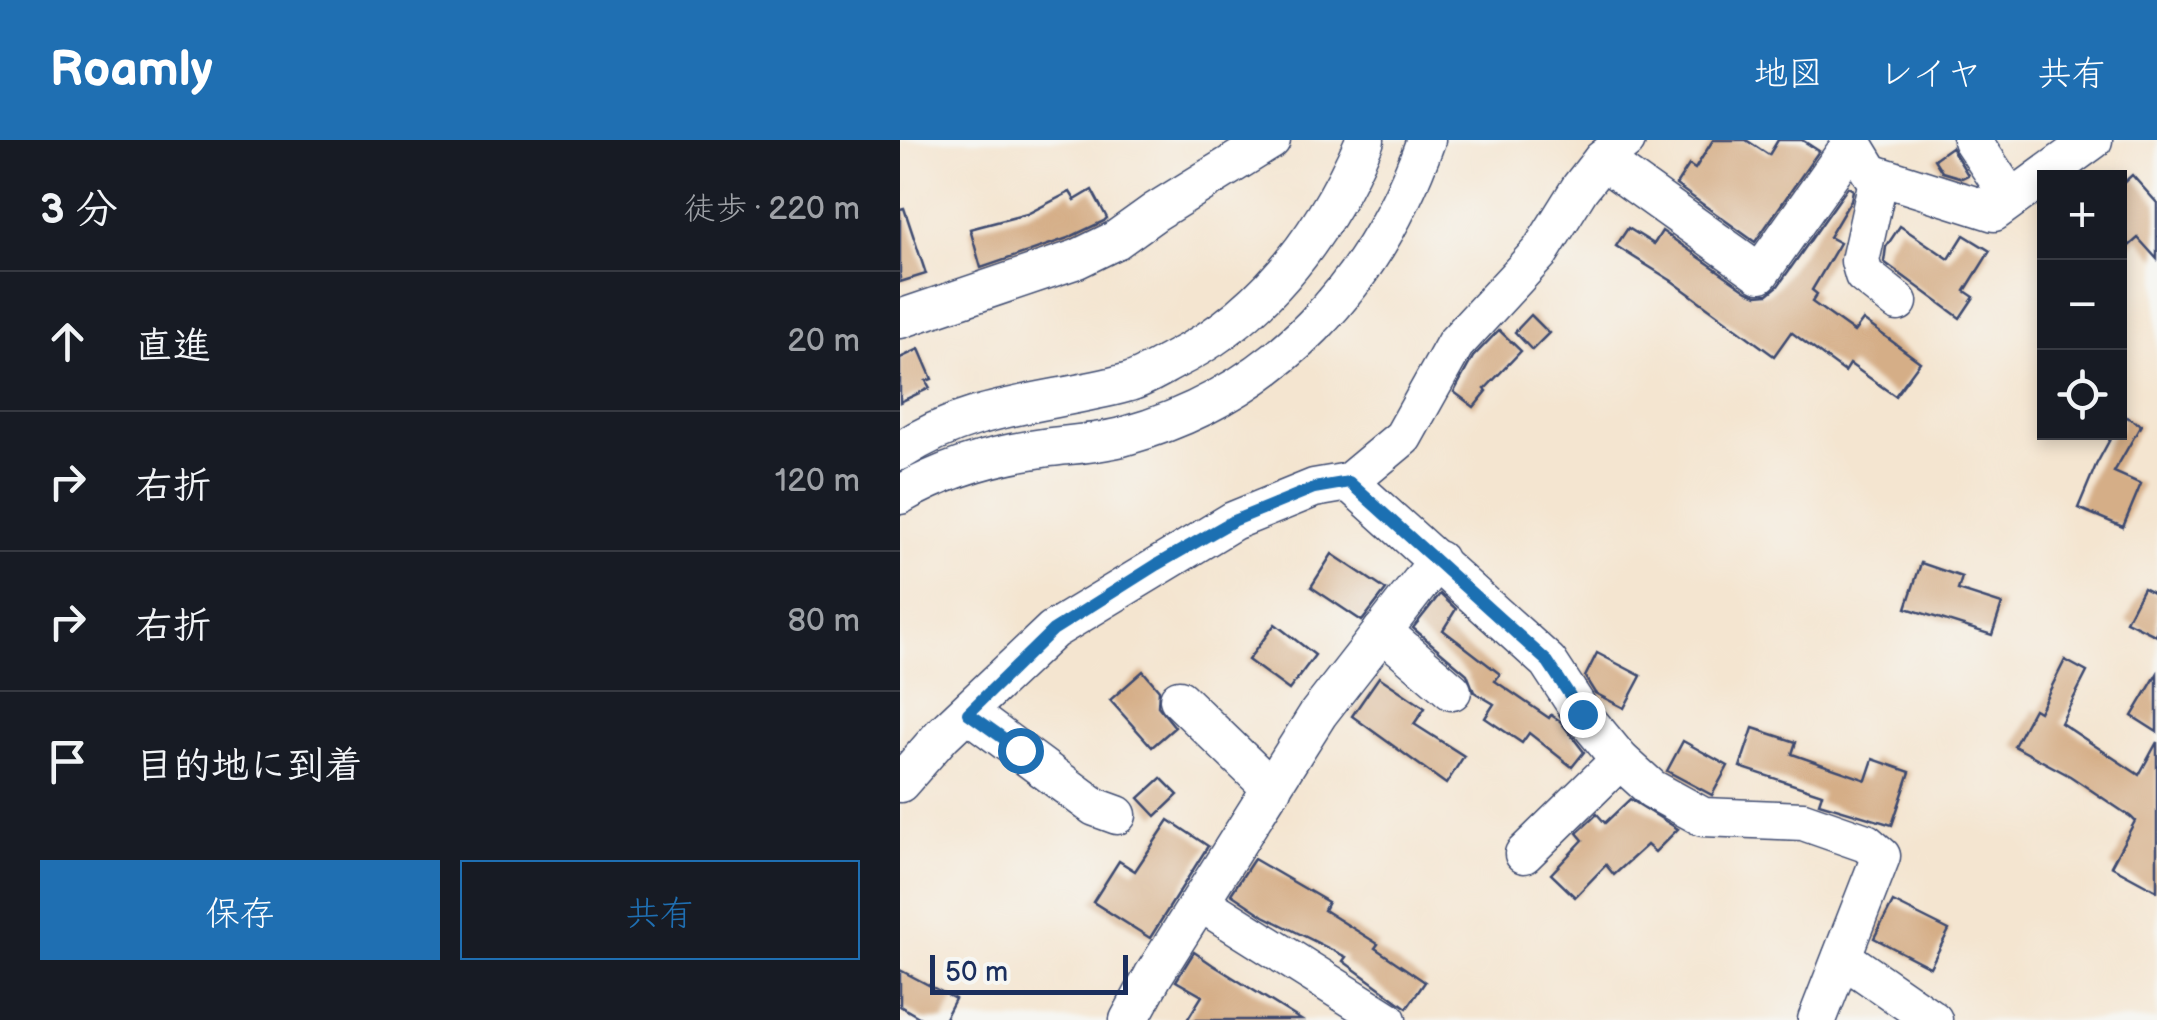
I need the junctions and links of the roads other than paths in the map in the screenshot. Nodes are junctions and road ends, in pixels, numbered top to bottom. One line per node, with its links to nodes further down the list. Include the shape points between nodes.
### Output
1 (1271, 140): 11 (street, via 1078,259)
2 (1365, 140): 12 (street, via 1316,233 1248,313 1130,382 1009,405)
3 (1426, 140): 14 (street, via 1401,206 1350,286 1293,346 1254,374 1216,398 1126,436 994,456)
4 (1972, 140): 9 (street)
5 (2093, 140): 9 (street)
6 (1851, 141): 7 (street, via 1760,272); 8 (street)
7 (1614, 150): 13 (street, via 1540,252 1455,344 1403,438)
8 (1879, 176): 9 (street, via 1994,212); 10 (street, via 1860,261 1864,276)
9 (2011, 199)
10 (1898, 302)
11 (900, 319)
12 (900, 451)
13 (1349, 482): 15 (street); 19 (street, via 1314,488 1233,521 1156,565 1053,630)
14 (900, 495)
15 (1438, 560): 16 (street); 20 (street, via 1548,662)
16 (1382, 631): 17 (street); 22 (street, via 1318,714)
17 (1452, 692)
18 (1179, 699): 22 (street)
19 (968, 713): 21 (street); 23 (street, via 1095,807)
20 (1620, 760): 24 (street); 26 (street, via 1652,789 1703,817 1804,821 1866,842 1881,856)
21 (900, 784)
22 (1272, 789): 25 (street)
23 (1117, 816)
24 (1524, 854)
25 (1200, 902): 27 (street); 28 (street)
26 (1842, 957): 29 (street); 30 (street)
27 (1129, 1020)
28 (1387, 1020)
29 (1817, 1020)
30 (1933, 1020)

